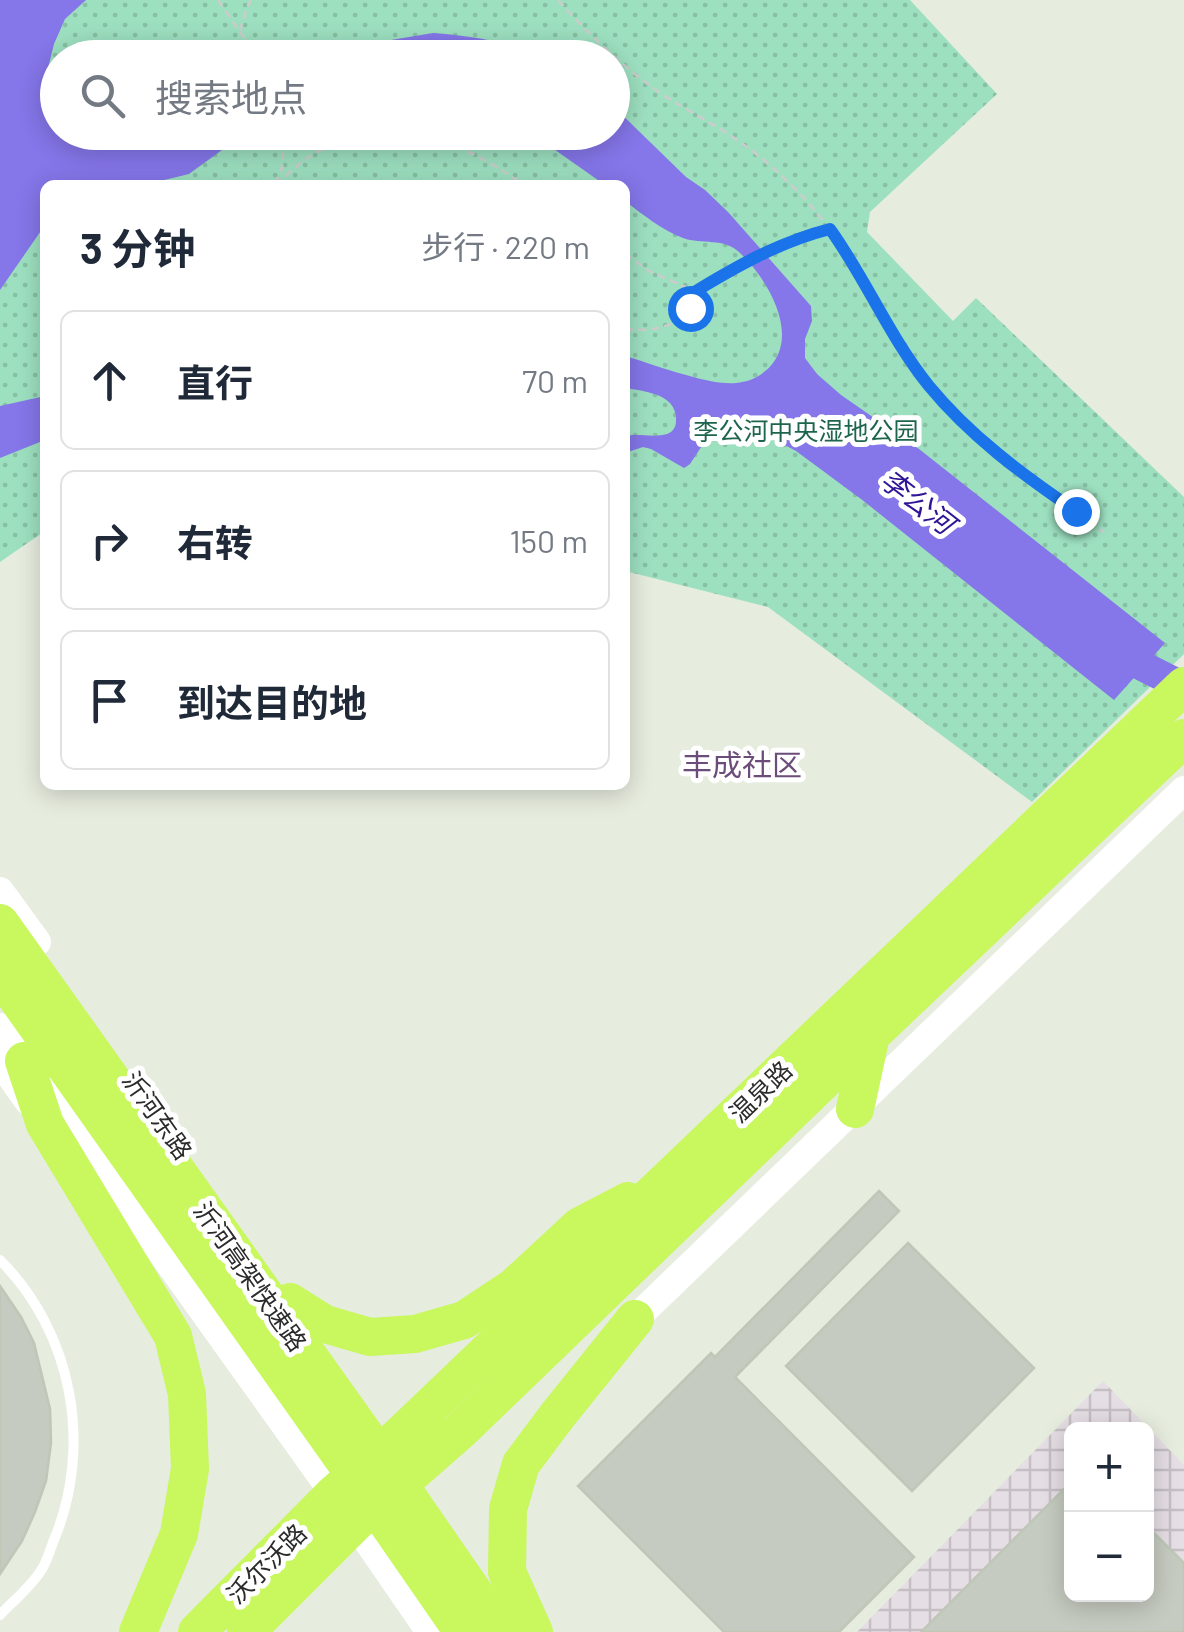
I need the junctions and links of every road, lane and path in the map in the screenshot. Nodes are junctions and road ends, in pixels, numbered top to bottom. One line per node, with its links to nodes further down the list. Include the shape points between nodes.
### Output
1 (218, 0): 4 (path)
2 (251, 0): 4 (path)
3 (558, 0): 6 (path)
4 (240, 33): 5 (path)
5 (245, 40)
6 (597, 40)
7 (630, 69): 14 (path, via 744,145)
8 (283, 150): 11 (path)
9 (322, 150): 12 (path)
10 (463, 150): 13 (path)
11 (277, 180)
12 (281, 180)
13 (517, 180)
14 (830, 229): 16 (path, via 786,242); 18 (path, via 905,351 957,417)
15 (630, 257): 16 (path)
16 (691, 294): 17 (path, via 690,308 674,323)
17 (630, 329)
18 (1104, 532)
19 (1184, 686): 29 (highway, 温泉路)
20 (1175, 747): 26 (highway, 温泉路)
21 (1184, 790): 28 (main road)
22 (0, 890): 33 (main road, 沂河东路)
23 (0, 922): 46 (highway, 沂河高架快速路)
24 (0, 974): 45 (highway, 沂河高架快速路)
25 (0, 1027): 27 (main road)
26 (871, 1035): 28 (highway); 37 (highway, 温泉路)
27 (12, 1061): 30 (highway); 35 (main road)
28 (855, 1109): 34 (main road)
29 (666, 1181): 32 (highway, via 580,1226); 36 (highway, 温泉路)
30 (125, 1257): 35 (main road); 41 (highway, via 172,1336 187,1394 190,1468 178,1534)
31 (0, 1260): 40 (lane, via 56,1347 72,1398 75,1452 65,1513 41,1570)
32 (514, 1287): 33 (highway, via 464,1320 370,1337 324,1324); 36 (highway)
33 (290, 1302): 38 (main road, 沂河东路)
34 (635, 1319): 37 (highway, via 516,1404); 48 (highway, via 521,1464 508,1509 507,1572)
35 (213, 1324): 39 (main road)
36 (486, 1353): 38 (highway, 温泉路)
37 (460, 1432): 38 (highway, 温泉路)
38 (402, 1459): 39 (highway, 温泉路); 47 (main road, 沂河东路)
39 (345, 1508): 42 (highway, 沃尔沃路); 43 (highway, 沃尔沃路); 44 (main road)
40 (0, 1615)
41 (138, 1632)
42 (196, 1632)
43 (246, 1632)
44 (430, 1632)
45 (463, 1632)
46 (501, 1632)
47 (525, 1632)
48 (534, 1632)

